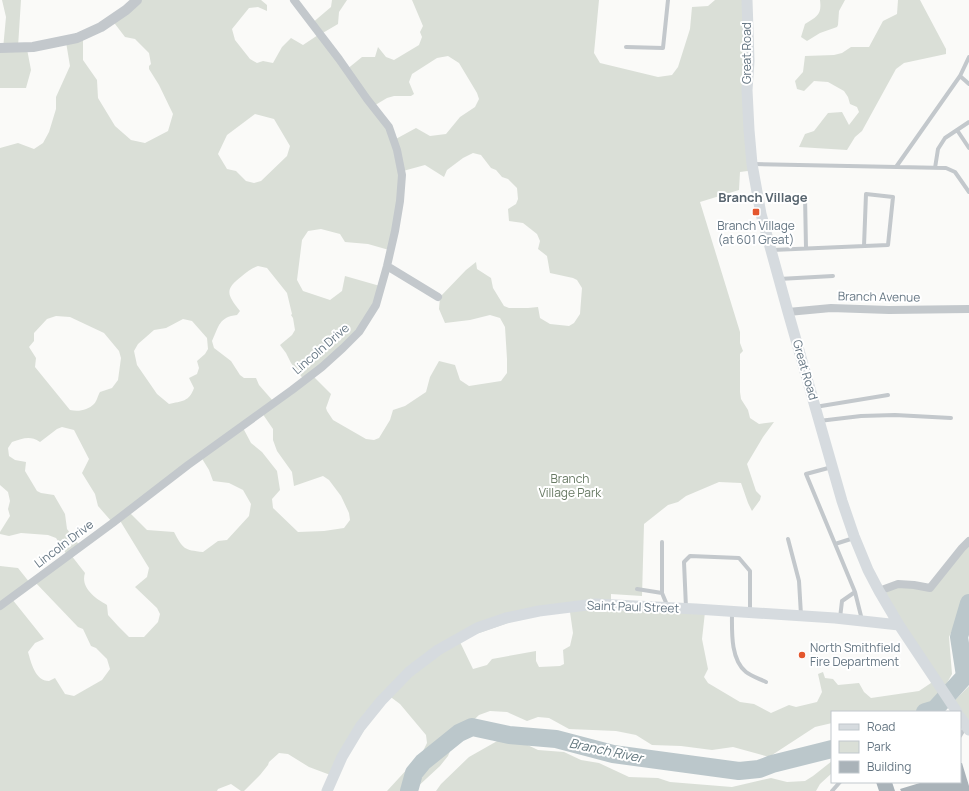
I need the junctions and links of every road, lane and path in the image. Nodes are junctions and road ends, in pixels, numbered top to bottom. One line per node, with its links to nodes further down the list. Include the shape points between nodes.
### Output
1 (137, 0): 6 (street, via 101,27 77,38 33,47)
2 (294, 0): 21 (street, Lincoln Drive, via 389,127 402,175 400,201)
3 (668, 0): 5 (lane, via 663,48)
4 (747, 0): 13 (main road, Great Road, via 748,106)
5 (626, 47)
6 (0, 48)
7 (969, 58): 8 (lane)
8 (960, 76): 9 (lane); 14 (lane)
9 (969, 84)
10 (969, 122): 11 (lane)
11 (958, 130): 12 (lane); 15 (lane, via 945,138 938,149)
12 (969, 148)
13 (752, 164): 14 (lane); 20 (main road, Great Road)
14 (896, 167): 15 (lane)
15 (935, 168): 16 (lane, via 946,168 955,172)
16 (968, 189)
17 (805, 196): 19 (lane)
18 (864, 246): 18 (lane, via 888,245 893,197 866,194); 19 (lane)
19 (806, 248): 20 (lane)
20 (771, 250): 23 (main road, Great Road)
21 (387, 266): 24 (street); 41 (street, Lincoln Drive, via 376,305 359,332 322,367)
22 (833, 276): 23 (lane)
23 (779, 279): 26 (main road, Great Road)
24 (438, 298)
25 (969, 309): 26 (street, Branch Avenue, via 831,308)
26 (788, 312): 28 (main road, Great Road)
27 (888, 395): 28 (lane)
28 (815, 407): 30 (main road, Great Road)
29 (951, 418): 30 (lane, via 861,416)
30 (819, 422): 31 (main road, Great Road)
31 (832, 467): 32 (main road, Great Road); 36 (lane, via 806,474)
32 (855, 538): 36 (lane); 38 (main road, Great Road)
33 (788, 539): 46 (lane, via 800,581)
34 (969, 541): 38 (street, via 930,588 898,584)
35 (662, 542): 40 (lane)
36 (835, 544): 39 (lane)
37 (637, 589): 40 (lane)
38 (878, 591): 49 (main road, Great Road)
39 (855, 592): 47 (lane, via 842,601); 48 (lane)
40 (662, 593): 42 (lane)
41 (0, 606)
42 (668, 608): 43 (main road, Saint Paul Street); 53 (main road, Saint Paul Street, via 595,604 539,611 477,628 438,650 409,672 380,701 342,757)
43 (686, 609): 44 (main road, Saint Paul Street); 45 (lane, via 684,562 690,556 739,558 750,570)
44 (732, 611): 45 (main road, Saint Paul Street); 50 (lane, via 732,635 739,665 746,673)
45 (750, 612): 46 (main road, Saint Paul Street)
46 (800, 616): 47 (main road, Saint Paul Street)
47 (840, 618): 48 (main road, Saint Paul Street)
48 (862, 621): 49 (main road, Saint Paul Street)
49 (899, 626): 51 (main road, Great Road)
50 (766, 682)
51 (956, 711)
52 (839, 783): 54 (lane)
53 (327, 791)
54 (832, 791)

